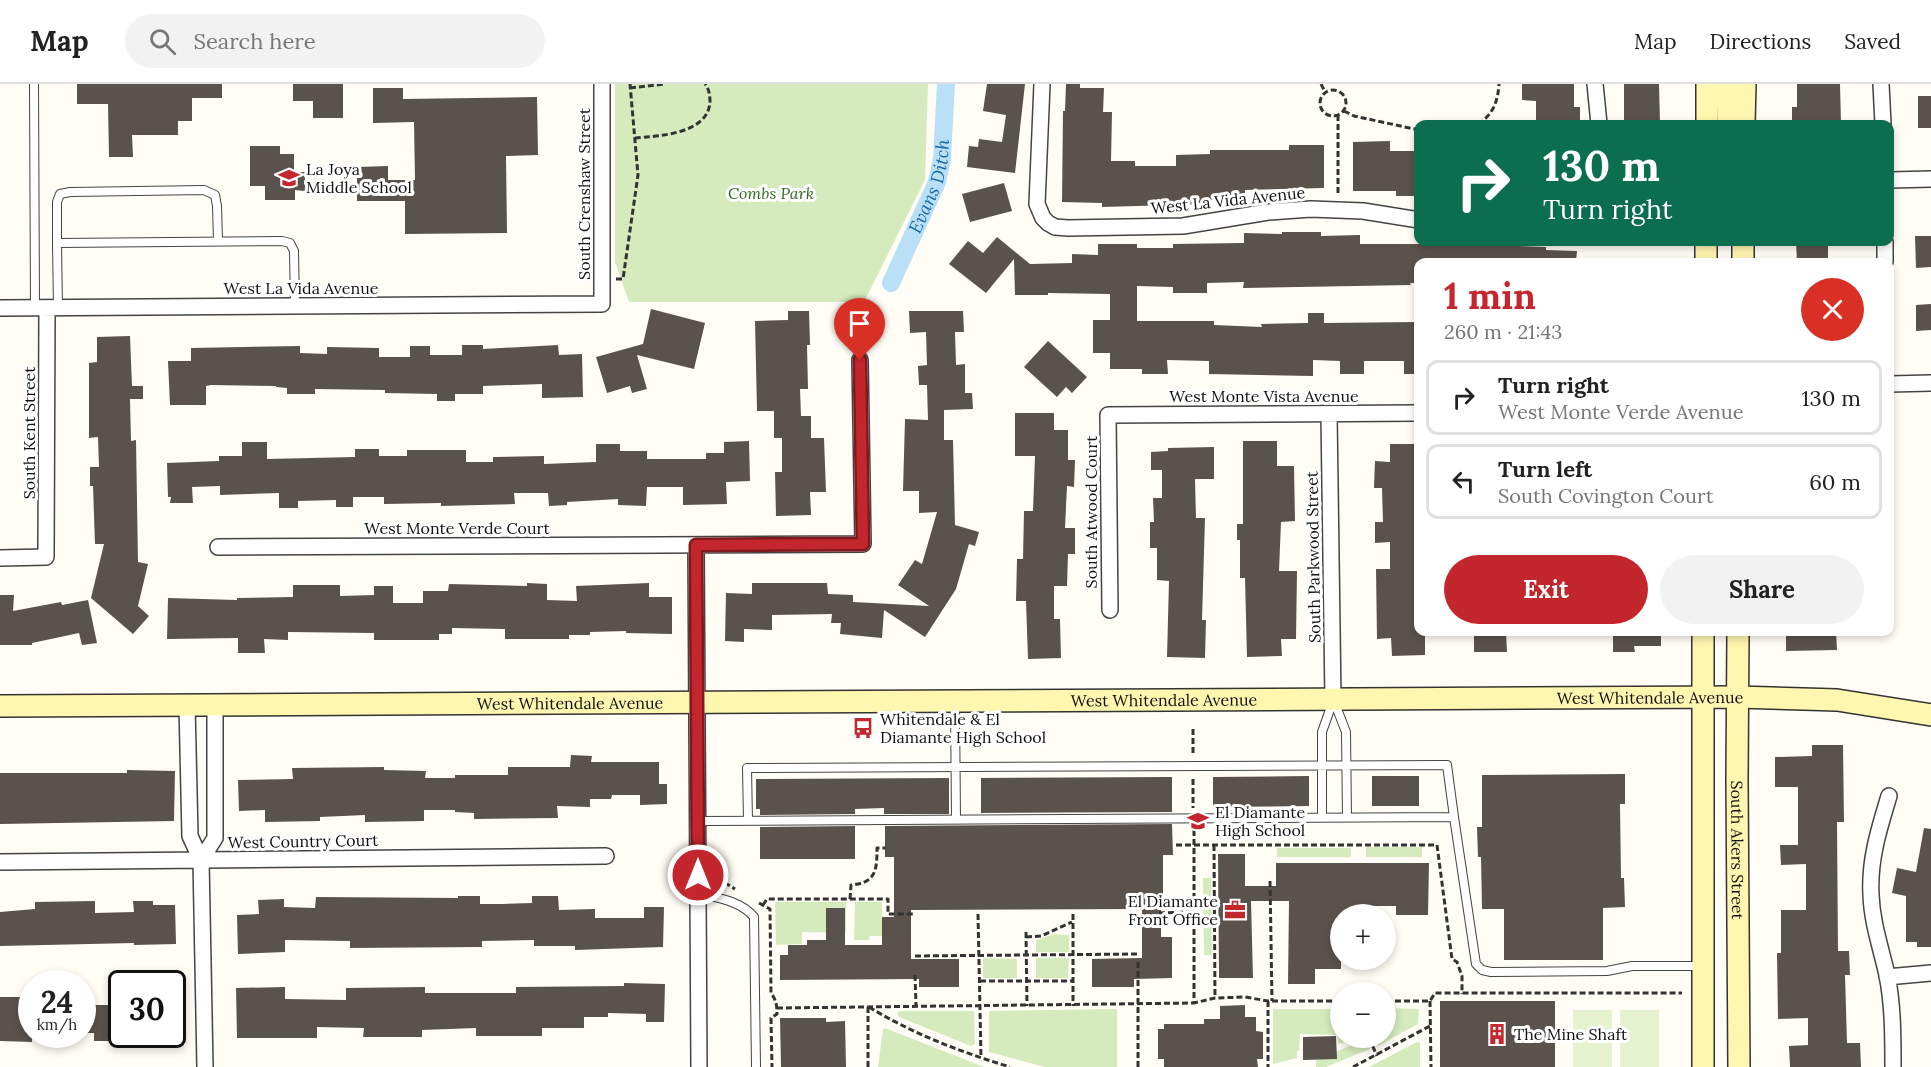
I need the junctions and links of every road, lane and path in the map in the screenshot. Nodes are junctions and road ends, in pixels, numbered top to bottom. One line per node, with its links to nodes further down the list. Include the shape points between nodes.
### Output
1 (34, 84): 35 (lane)
2 (602, 84): 31 (street, South Crenshaw Street)
3 (665, 84): 13 (path)
4 (705, 84): 24 (path, via 710,97 707,116 680,131)
5 (1042, 84): 28 (street, West La Vida Avenue, via 1037,201 1050,225 1162,227 1324,209)
6 (1321, 84): 14 (path)
7 (1499, 84): 17 (path, via 1495,106)
8 (1595, 84): 18 (street)
9 (1707, 84): 19 (street)
10 (1727, 84): 20 (street)
11 (1745, 84): 21 (street)
12 (1881, 84): 22 (street)
13 (630, 86): 24 (path)
14 (1325, 92): 15 (path, via 1342,93); 16 (path, via 1321,109 1328,115)
15 (1344, 111): 16 (path); 23 (path)
16 (1338, 115): 27 (path)
17 (1485, 120)
18 (1599, 120)
19 (1707, 120)
20 (1728, 120)
21 (1744, 120)
22 (1883, 120)
23 (1414, 129)
24 (635, 138): 31 (path, via 638,175 623,279)
25 (1931, 179): 26 (street)
26 (1894, 180)
27 (1338, 194)
28 (1414, 219)
29 (218, 241): 30 (lane); 30 (lane, via 214,195 204,190 60,194); 33 (lane, via 290,243 294,251)
30 (57, 243): 35 (lane, via 57,269)
31 (602, 279): 32 (street, South Crenshaw Street)
32 (602, 304): 33 (street, West La Vida Avenue)
33 (295, 306): 35 (street, West La Vida Avenue)
34 (0, 308): 35 (street, West La Vida Avenue)
35 (47, 308): 44 (street, South Kent Street, via 46,558)
36 (860, 360): 42 (street, West Monte Verde Court, via 863,544)
37 (1931, 383): 38 (street)
38 (1894, 384)
39 (1414, 413): 40 (street, West Monte Vista Avenue)
40 (1329, 414): 41 (street, West Monte Vista Avenue); 50 (street, South Parkwood Street)
41 (1108, 415): 45 (street, South Atwood Court)
42 (696, 545): 43 (street, West Monte Verde Court); 52 (street)
43 (218, 547)
44 (0, 558)
45 (1110, 610)
46 (1703, 636): 48 (street, South Akers Street)
47 (1738, 636): 49 (street, South Akers Street)
48 (1704, 697): 49 (street, West Whitendale Avenue); 50 (street, West Whitendale Avenue); 91 (street, South Akers Street)
49 (1738, 697): 56 (street, West Whitendale Avenue, via 1837,700); 127 (street, South Akers Street)
50 (1333, 700): 51 (street, West Whitendale Avenue); 57 (lane, via 1322,732); 58 (lane, via 1346,732)
51 (955, 702): 52 (street, West Whitendale Avenue); 59 (lane)
52 (696, 703): 54 (street, West Whitendale Avenue); 66 (street)
53 (187, 705): 54 (street, West Whitendale Avenue); 55 (street, West Whitendale Avenue); 73 (street, via 190,836)
54 (215, 705): 73 (street, via 215,838)
55 (0, 706)
56 (1931, 715)
57 (1322, 766): 58 (lane); 59 (lane); 61 (lane)
58 (1346, 766): 62 (lane); 63 (lane, via 1447,765)
59 (955, 767): 65 (lane); 67 (lane, via 747,768)
60 (1889, 796): 94 (street, via 1873,847 1870,893 1873,925)
61 (1323, 817): 62 (lane); 64 (lane)
62 (1347, 817): 63 (lane)
63 (1454, 817): 91 (lane, via 1476,964 1482,970 1607,971 1632,966)
64 (1194, 818): 65 (lane); 69 (path)
65 (956, 819): 67 (lane)
66 (698, 821): 67 (lane); 76 (street)
67 (748, 821)
68 (1176, 845): 69 (path)
69 (1194, 845): 70 (path); 78 (path)
70 (1214, 845): 99 (path, via 1437,845 1452,959 1462,976); 100 (path)
71 (885, 848): 77 (path, via 877,848 872,876 861,884 851,885)
72 (606, 856): 73 (street, West Country Court)
73 (201, 860): 74 (street, West Country Court); 117 (street)
74 (0, 862)
75 (1270, 881): 101 (path)
76 (698, 893): 83 (lane, via 730,902); 118 (street)
77 (850, 900): 80 (path, via 888,899 888,914); 83 (path, via 767,900)
78 (1194, 912): 79 (path); 105 (path)
79 (1159, 913)
80 (915, 914)
81 (978, 914): 86 (path)
82 (1073, 914): 84 (path)
83 (754, 917): 119 (lane)
84 (1073, 922): 87 (path, via 1041,936 1026,934); 88 (path)
85 (1138, 954): 88 (path)
86 (979, 955): 87 (path); 89 (path); 95 (path)
87 (1026, 955): 88 (path); 96 (path)
88 (1073, 955): 97 (path)
89 (915, 956)
90 (1138, 962): 106 (path)
91 (1703, 966): 126 (street, South Akers Street)
92 (1931, 973): 94 (street)
93 (915, 975): 107 (path)
94 (1887, 977): 128 (street)
95 (980, 981): 96 (path); 108 (path)
96 (1027, 981): 97 (path); 110 (path)
97 (1073, 981): 111 (path)
98 (1682, 993): 99 (path)
99 (1462, 994): 104 (path, via 1435,993)
100 (1215, 998): 101 (path); 105 (path)
101 (1270, 1001): 102 (path); 123 (path)
102 (1330, 1001)
103 (1396, 1001): 104 (path)
104 (1430, 1001): 113 (path)
105 (1194, 1003): 106 (path)
106 (1138, 1004): 111 (path); 122 (path)
107 (916, 1005): 108 (path); 109 (path)
108 (980, 1005): 110 (path); 116 (path)
109 (868, 1006): 112 (path); 116 (path, via 894,1023); 120 (path)
110 (1027, 1006): 111 (path)
111 (1073, 1006)
112 (777, 1008)
113 (1430, 1026): 115 (path); 125 (path)
114 (1373, 1048): 115 (path)
115 (1377, 1056): 124 (path)
116 (981, 1058): 121 (path)
117 (205, 1067)
118 (699, 1067)
119 (756, 1067)
120 (868, 1067)
121 (1010, 1067)
122 (1138, 1067)
123 (1268, 1067)
124 (1353, 1067)
125 (1431, 1067)
126 (1703, 1067)
127 (1739, 1067)
128 (1893, 1067)

